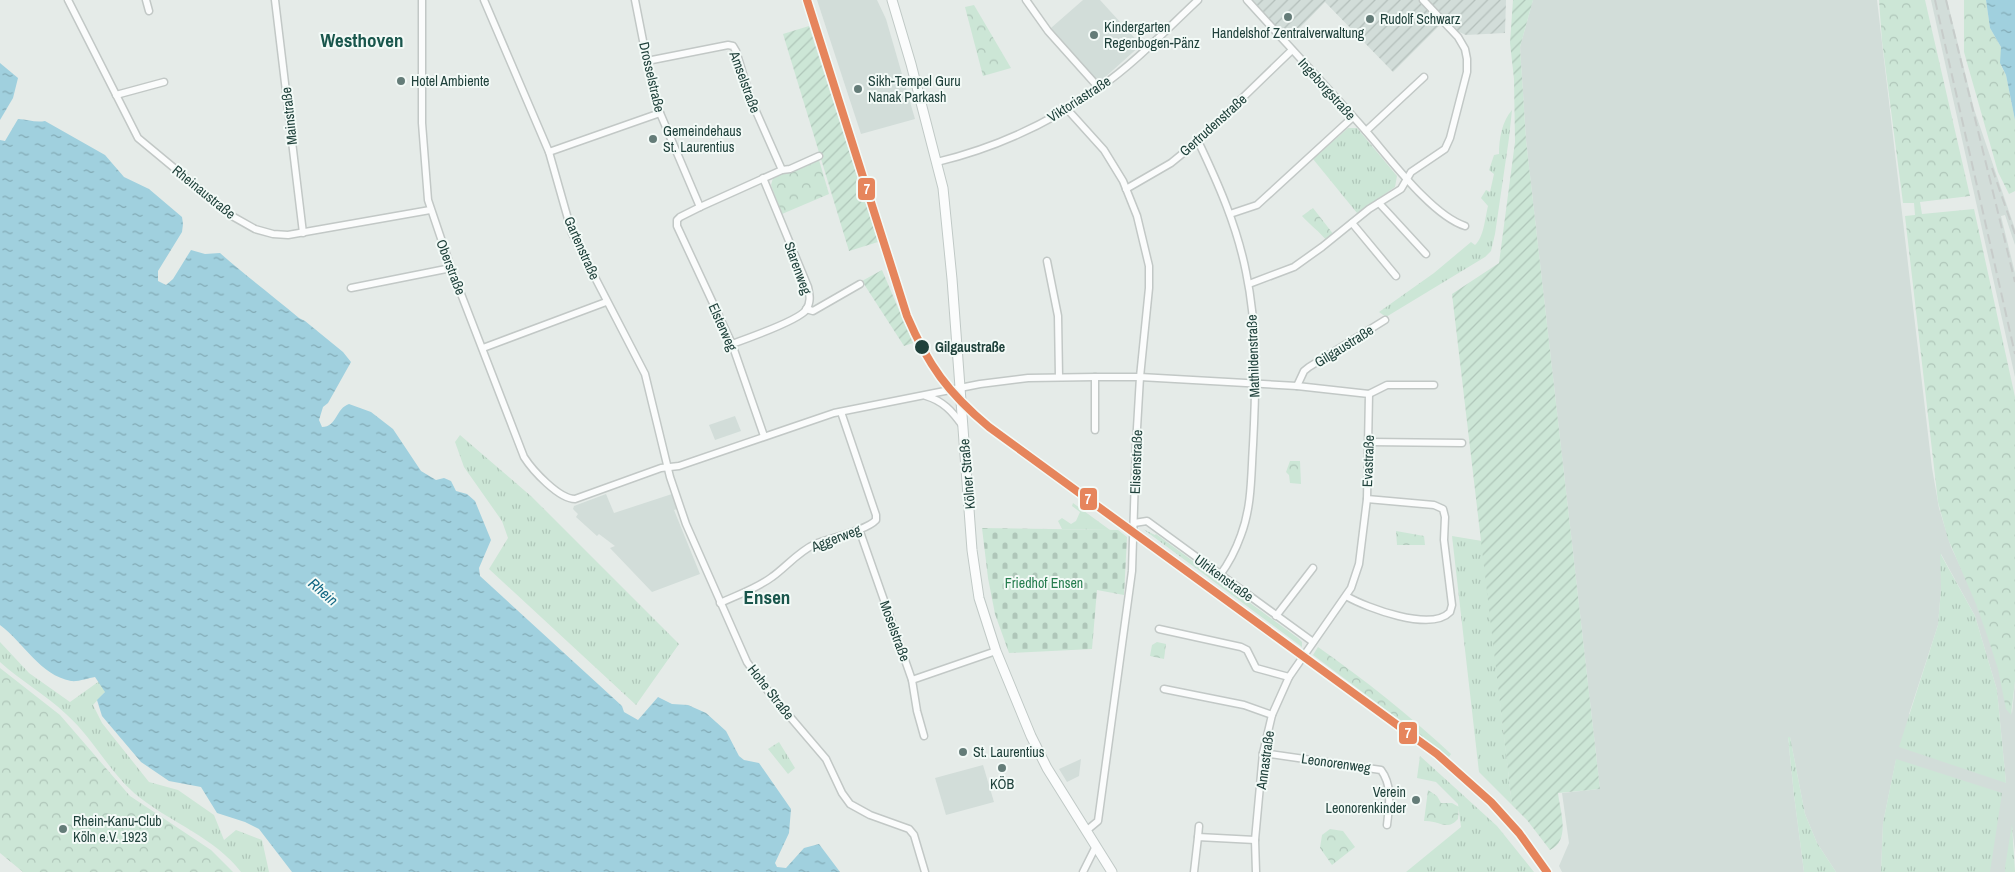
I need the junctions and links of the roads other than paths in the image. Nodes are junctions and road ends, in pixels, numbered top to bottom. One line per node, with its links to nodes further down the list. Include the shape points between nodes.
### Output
1 (68, 0): 20 (street, Rheinaustraße)
2 (146, 0): 13 (street)
3 (275, 0): 39 (street, Mainstraße)
4 (422, 0): 35 (street, Oberstraße, via 422,123)
5 (484, 0): 26 (street, Gartenstraße)
6 (635, 0): 16 (street, Drosselstraße)
7 (887, 0): 14 (main road, Kölner Straße)
8 (892, 0): 14 (main road, Kölner Straße)
9 (1026, 0): 19 (street, via 1048,31)
10 (1198, 0): 19 (street, Viktoriastraße)
11 (1247, 0): 15 (street, Ingeborgstraße)
12 (1423, 0): 31 (street, via 1458,37 1465,49 1467,72 1445,149 1411,172)
13 (149, 10)
14 (898, 20): 28 (main road, Kölner Straße)
15 (1292, 50): 23 (street, Ingeborgstraße); 25 (street, Gertrudenstraße)
16 (647, 61): 22 (street, Drosselstraße); 29 (street, Amselstraße, via 733,46 751,100)
17 (1424, 78): 24 (street)
18 (164, 82): 20 (street)
19 (1099, 88): 21 (street, Viktoriastraße)
20 (116, 95): 39 (street, Rheinaustraße, via 138,138 232,216 273,234)
21 (1067, 110): 28 (street, Viktoriastraße, via 1003,141); 32 (street, Elisenstraße, via 1104,150)
22 (660, 113): 26 (street); 34 (street, Drosselstraße)
23 (1353, 117): 24 (street, Ingeborgstraße); 36 (street, via 1257,205)
24 (1366, 131): 31 (street, Ingeborgstraße)
25 (1198, 141): 32 (street, Gertrudenstraße, via 1171,163); 36 (street, Mathildenstraße)
26 (549, 152): 47 (street, Gartenstraße, via 572,233)
27 (819, 156): 29 (street)
28 (937, 162): 58 (main road, Kölner Straße, via 946,215)
29 (782, 170): 30 (street)
30 (763, 178): 34 (street); 48 (street, Starenweg, via 808,288 810,299)
31 (1407, 179): 33 (street, via 1401,189); 38 (street, Ingeborgstraße, via 1452,222)
32 (1126, 189): 54 (street, Elisenstraße, via 1137,216 1149,266 1150,288)
33 (1379, 203): 37 (street); 40 (street)
34 (700, 207): 50 (street, Elsterweg, via 680,217 678,226)
35 (430, 210): 39 (street, Rheinaustraße); 42 (street, Oberstraße)
36 (1230, 214): 45 (street, Mathildenstraße)
37 (1352, 223): 43 (street); 45 (street, via 1294,267)
38 (1465, 226)
39 (303, 232)
40 (1426, 254)
41 (1047, 261): 52 (street, via 1058,316)
42 (451, 268): 46 (street); 51 (street, Oberstraße)
43 (1396, 276)
44 (860, 284): 48 (street, via 821,308)
45 (1249, 284): 55 (street, Mathildenstraße)
46 (351, 288)
47 (606, 302): 51 (street); 67 (street, Gartenstraße, via 645,374)
48 (806, 309): 50 (street, Starenweg, via 796,317)
49 (1385, 320): 56 (street, Gilgaustraße, via 1309,367)
50 (732, 344): 64 (street, Elsterweg)
51 (482, 348): 67 (street, Oberstraße, via 524,457 561,495 575,499)
52 (1059, 377): 53 (street); 58 (street)
53 (1095, 377): 54 (street); 63 (street)
54 (1140, 377): 55 (street); 69 (street, Elisenstraße)
55 (1256, 384): 56 (street); 72 (street, Mathildenstraße, via 1247,515 1239,542)
56 (1297, 386): 59 (street)
57 (1434, 386): 59 (street, via 1387,386)
58 (960, 388): 60 (street); 62 (main road, Kölner Straße)
59 (1369, 394): 65 (street, Evastraße)
60 (925, 396): 61 (street); 62 (street, via 947,406)
61 (841, 412): 64 (street); 70 (street, Aggerweg, via 876,514 876,520)
62 (963, 426): 78 (main road, Kölner Straße, via 976,579)
63 (1095, 430)
64 (764, 436): 67 (street)
65 (1369, 442): 66 (street); 68 (street, Evastraße)
66 (1462, 443)
67 (668, 467): 74 (street, Hohe Straße, via 686,524)
68 (1367, 499): 73 (street, Evastraße, via 1359,564); 73 (street, via 1434,505 1443,509 1452,599 1450,612 1447,616 1432,619 1400,617 1372,609)
69 (1134, 522): 72 (street, Ulrikenstraße, via 1147,521); 88 (street, Elisenstraße, via 1132,571 1098,821)
70 (859, 529): 74 (street, Aggerweg, via 813,545 762,584); 81 (street, Moselstraße)
71 (1314, 568): 75 (street)
72 (1220, 575): 75 (street, Ulrikenstraße)
73 (1346, 596): 77 (street, Evastraße)
74 (720, 603): 92 (street, Hohe Straße, via 757,678 826,759 850,804 909,829 914,835)
75 (1276, 616): 77 (street, Ulrikenstraße)
76 (1159, 629): 80 (street, via 1241,647 1247,650 1256,668)
77 (1313, 642): 79 (street, Evastraße)
78 (996, 651): 81 (street); 88 (main road, Kölner Straße, via 1029,733)
79 (1302, 656): 80 (street, Annastraße)
80 (1289, 678): 83 (street, Annastraße)
81 (912, 680): 84 (street, Moselstraße)
82 (1164, 689): 83 (street, via 1244,705)
83 (1272, 715): 85 (street, Annastraße)
84 (924, 736)
85 (1264, 753): 86 (street, Leonorenweg, via 1381,770 1386,775 1390,792); 90 (street, Annastraße)
86 (1387, 825)
87 (1199, 826): 89 (street)
88 (1086, 831): 91 (main road, Kölner Straße)
89 (1198, 837): 90 (street); 95 (street)
90 (1255, 840): 96 (street, Annastraße)
91 (1096, 846): 93 (street); 94 (main road, Kölner Straße)
92 (925, 872)
93 (1083, 872)
94 (1112, 872)
95 (1194, 872)
96 (1256, 872)

